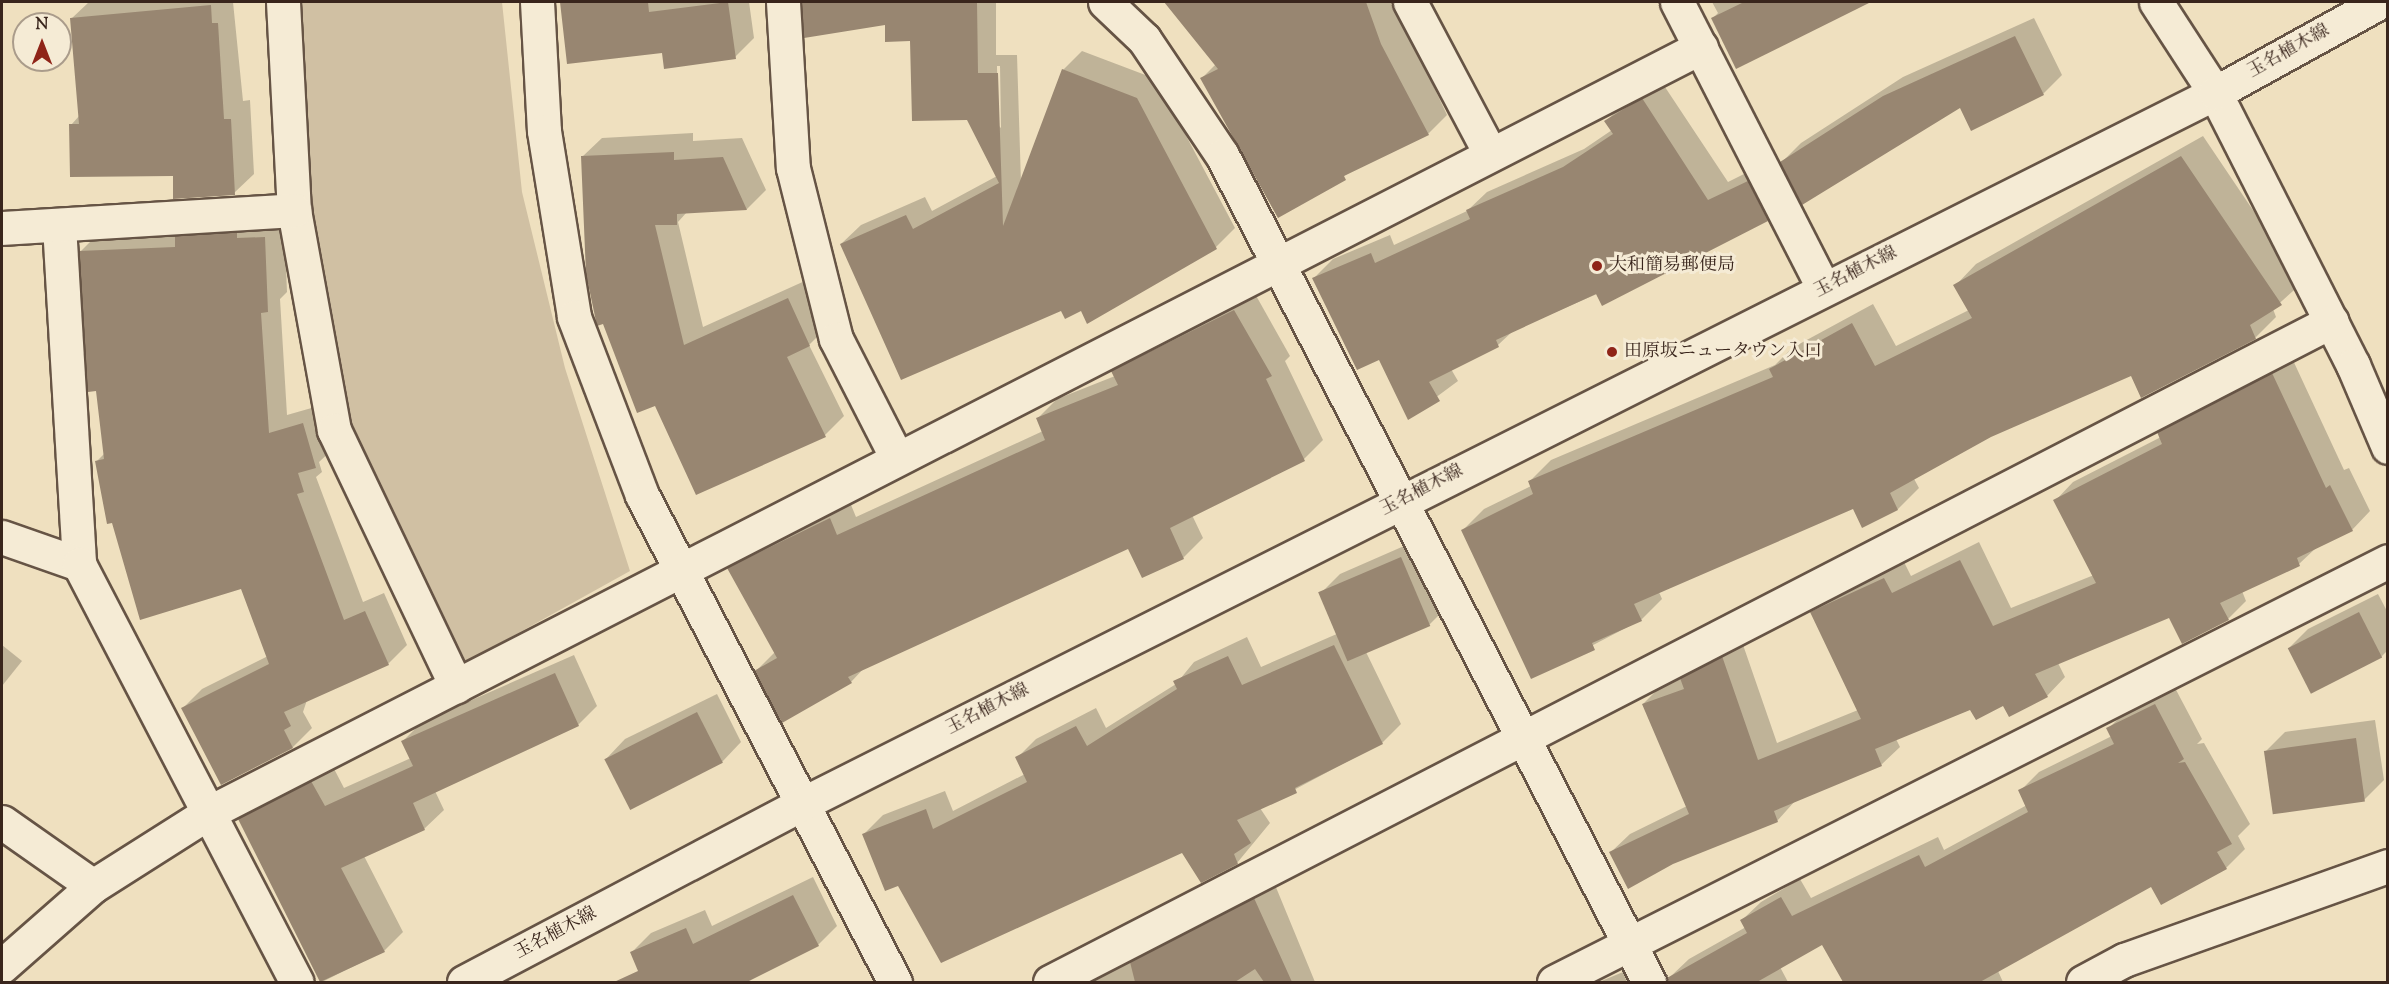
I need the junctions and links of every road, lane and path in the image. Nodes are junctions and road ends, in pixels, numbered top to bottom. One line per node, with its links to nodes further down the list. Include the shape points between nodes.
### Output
1 (283, 2): 12 (street)
2 (537, 2): 26 (street, via 544,131 574,317 642,495)
3 (783, 2): 21 (street, via 793,168 836,339)
4 (1105, 2): 15 (street, via 1144,39 1222,155)
5 (1410, 2): 11 (street)
6 (1677, 2): 9 (street)
7 (2156, 2): 10 (street)
8 (2380, 2): 10 (street, 玉名植木線)
9 (1701, 47): 11 (street); 16 (street)
10 (2215, 93): 16 (street, 玉名植木線); 17 (street)
11 (1490, 153): 15 (street)
12 (294, 210): 13 (street); 27 (street, via 334,430)
13 (59, 225): 14 (street); 25 (street)
14 (2, 228)
15 (1277, 261): 21 (street); 22 (street)
16 (1824, 289): 22 (street, 玉名植木線)
17 (2332, 321): 18 (street); 28 (street)
18 (2353, 365): 19 (street); 20 (street)
19 (2388, 383)
20 (2388, 447)
21 (897, 458): 26 (street)
22 (1402, 501): 28 (street); 29 (street, 玉名植木線)
23 (2, 537): 25 (street)
24 (2388, 561): 34 (street)
25 (79, 564): 30 (street)
26 (680, 571): 27 (street); 29 (street)
27 (456, 686): 30 (street)
28 (1523, 739): 34 (street); 39 (street)
29 (802, 804): 37 (street, 玉名植木線); 38 (street)
30 (208, 813): 33 (street); 36 (street)
31 (2, 822): 33 (street)
32 (2388, 866): 42 (street, via 2124,960)
33 (93, 886): 35 (street)
34 (1630, 943): 40 (street); 41 (street)
35 (2, 966)
36 (297, 982)
37 (464, 982)
38 (895, 982)
39 (1050, 982)
40 (1554, 982)
41 (1649, 982)
42 (2084, 982)

